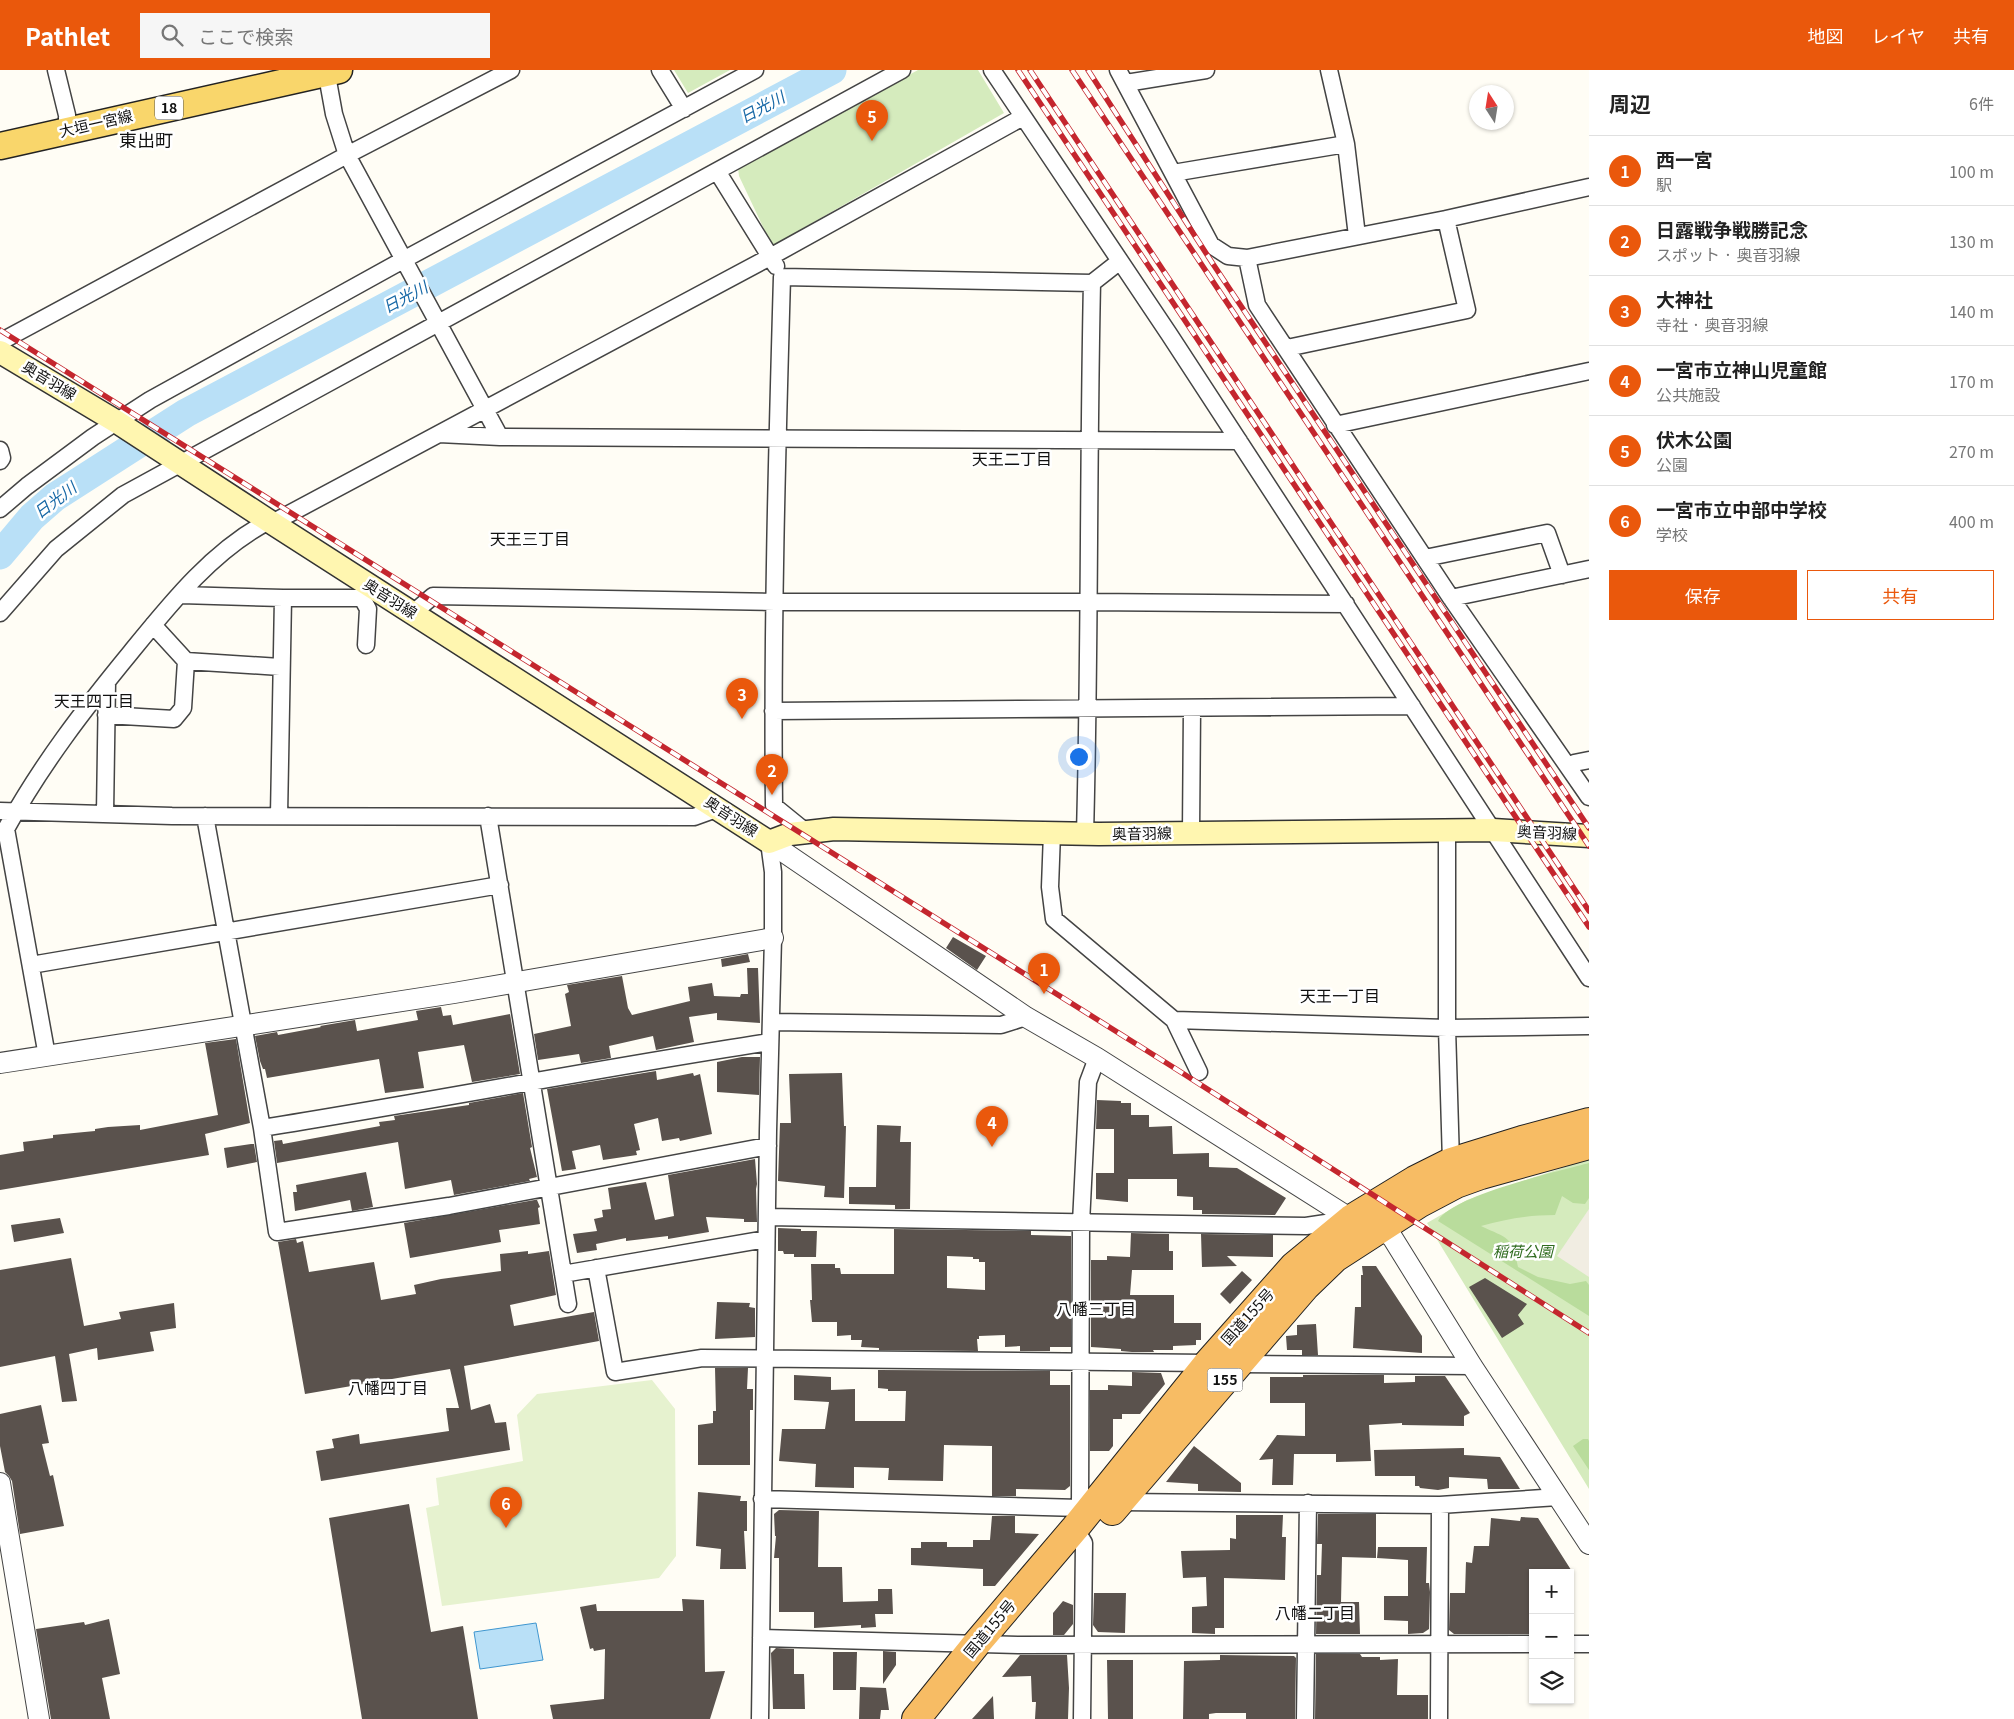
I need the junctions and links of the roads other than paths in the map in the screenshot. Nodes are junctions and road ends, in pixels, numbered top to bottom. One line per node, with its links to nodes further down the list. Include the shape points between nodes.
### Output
1 (56, 70): 14 (street)
2 (269, 70): 14 (main road, 大垣一宮線 / 18)
3 (512, 70): 18 (street)
4 (660, 70): 12 (street)
5 (756, 70): 12 (street)
6 (902, 70): 19 (street)
7 (992, 70): 13 (street)
8 (1206, 70): 11 (street)
9 (1329, 70): 16 (street)
10 (331, 71): 14 (main road, 大垣一宮線 / 18); 18 (street, via 334,114)
11 (1122, 77): 20 (street)
12 (684, 109): 27 (street)
13 (1023, 117): 24 (street); 26 (street)
14 (67, 123): 15 (main road, 大垣一宮線 / 18); 17 (main road, 大垣一宮線 / 18)
15 (0, 130)
16 (1346, 144): 20 (street); 23 (street)
17 (0, 146)
18 (347, 156): 27 (street); 31 (street)
19 (717, 171): 24 (street); 30 (street)
20 (1173, 173): 25 (street, via 1211,245 1228,256)
21 (1589, 187): 22 (street)
22 (1446, 219): 23 (street); 32 (street, via 1467,310)
23 (1357, 236): 25 (street)
24 (770, 257): 28 (street); 35 (street)
25 (1247, 258): 32 (street, via 1257,305)
26 (1120, 261): 29 (street); 42 (street)
27 (407, 263): 30 (street); 36 (street, via 150,400)
28 (782, 277): 29 (street); 40 (street)
29 (1092, 282): 41 (street)
30 (438, 321): 35 (street); 45 (street)
31 (0, 342)
32 (1287, 348): 37 (street)
33 (0, 352): 36 (main road, 奥音羽線)
34 (1589, 371): 37 (street)
35 (485, 408): 38 (street); 39 (street)
36 (119, 423): 45 (main road, 奥音羽線); 46 (street, via 85,442)
37 (1335, 425): 48 (street)
38 (438, 434): 39 (street); 47 (street)
39 (500, 437): 40 (street)
40 (777, 438): 41 (street); 55 (street)
41 (1089, 439): 42 (street); 56 (street)
42 (1239, 441): 57 (street)
43 (0, 450): 44 (street)
44 (0, 461)
45 (178, 463): 47 (main road, 奥音羽線); 58 (street, via 122,495 56,548)
46 (0, 509)
47 (270, 522): 51 (main road, 奥音羽線); 52 (street, via 236,542 204,569)
48 (1425, 558): 50 (street, via 1547,533); 54 (street)
49 (1589, 570): 50 (street)
50 (1562, 575): 54 (street)
51 (367, 593): 53 (street); 59 (main road, 奥音羽線); 61 (street)
52 (181, 595): 53 (street); 60 (street)
53 (283, 598): 63 (street)
54 (1451, 598): 71 (street)
55 (775, 602): 56 (street); 59 (street, via 433,596); 68 (street)
56 (1088, 602): 57 (street); 67 (street)
57 (1346, 604): 65 (street)
58 (0, 612)
59 (413, 613): 73 (main road, 奥音羽線)
60 (153, 625): 62 (street); 64 (street)
61 (366, 645)
62 (186, 660): 63 (street); 69 (street, via 184,708 174,719)
63 (280, 667): 77 (street)
64 (107, 682): 69 (street); 74 (street)
65 (1412, 706): 66 (street); 80 (street)
66 (1192, 708): 67 (street); 83 (street)
67 (1088, 710): 68 (street); 84 (street)
68 (773, 711): 81 (street, via 774,806)
69 (106, 716): 75 (street)
70 (1589, 760): 71 (street, via 1574,762)
71 (1570, 770): 72 (street)
72 (1589, 797)
73 (719, 808): 78 (street, via 694,818); 86 (main road, 奥音羽線)
74 (8, 811): 75 (street); 90 (street, via 6,829)
75 (105, 814): 76 (street)
76 (205, 816): 77 (street); 88 (street)
77 (278, 816): 78 (street)
78 (488, 816): 87 (street)
79 (1447, 830): 80 (main road, 奥音羽線); 83 (main road, 奥音羽線); 98 (street)
80 (1493, 830): 85 (main road, 奥音羽線); 91 (street)
81 (806, 832): 82 (main road, 奥音羽線, via 834,829); 86 (main road, 奥音羽線)
82 (1052, 832): 84 (main road, 奥音羽線); 94 (street, via 1050,887 1054,919)
83 (1191, 833): 84 (main road, 奥音羽線)
84 (1085, 834)
85 (1589, 836)
86 (769, 842): 89 (street, via 773,872); 93 (street)
87 (500, 885): 88 (street); 92 (street)
88 (226, 933): 90 (street); 96 (street)
89 (773, 938): 92 (street); 95 (street)
90 (31, 965): 100 (street)
91 (1589, 978)
92 (515, 982): 96 (street); 104 (street)
93 (1026, 1017): 95 (street, via 1001,1025); 101 (street)
94 (1174, 1020): 98 (street); 103 (street)
95 (771, 1022): 99 (street)
96 (242, 1026): 100 (street); 106 (street)
97 (1589, 1026): 98 (street)
98 (1447, 1028): 109 (street)
99 (770, 1042): 104 (street); 108 (street)
100 (47, 1056): 102 (street)
101 (1097, 1058): 112 (street); 113 (street, via 1088,1082)
102 (0, 1063)
103 (1199, 1072)
104 (531, 1081): 106 (street); 110 (street)
105 (1589, 1122): 109 (highway, 国道155号 / 155)
106 (262, 1128): 110 (street, via 277,1232 449,1206)
107 (1589, 1145): 114 (highway, 国道155号 / 155, via 1456,1184)
108 (768, 1146): 110 (street); 111 (street)
109 (1451, 1162): 112 (highway, 国道155号 / 155)
110 (548, 1187): 117 (street)
111 (767, 1217): 113 (street); 115 (street)
112 (1351, 1219): 113 (street, via 1306,1226); 114 (street); 121 (highway, 国道155号 / 155, via 1294,1266)
113 (1081, 1223): 120 (street)
114 (1379, 1228): 122 (highway, 国道155号 / 155, via 1335,1258 1305,1287); 123 (street, via 1392,1237)
115 (766, 1239): 116 (street); 119 (street)
116 (596, 1268): 117 (street); 119 (street, via 615,1372 702,1358)
117 (562, 1274): 118 (street)
118 (568, 1304)
119 (764, 1359): 120 (street); 126 (street)
120 (1080, 1361): 121 (street); 130 (street)
121 (1208, 1363): 130 (highway, 国道155号 / 155)
122 (1239, 1364): 123 (street); 127 (highway, 国道155号 / 155)
123 (1472, 1366): 125 (street)
124 (0, 1483): 140 (street)
125 (1558, 1497): 129 (street); 131 (street)
126 (762, 1499): 130 (street); 132 (street)
127 (1120, 1502): 128 (street); 130 (highway, 国道155号 / 155)
128 (1308, 1503): 129 (street); 133 (street)
129 (1440, 1505): 136 (street)
130 (1080, 1526): 134 (highway, 国道155号 / 155); 135 (street)
131 (1589, 1544)
132 (761, 1638): 134 (street); 141 (street)
133 (1305, 1643): 135 (street); 136 (street); 145 (street)
134 (986, 1644): 135 (street); 142 (highway, 国道155号 / 155); 143 (highway, 国道155号 / 155)
135 (1083, 1644): 144 (street)
136 (1439, 1644): 137 (street); 146 (street)
137 (1529, 1644)
138 (1574, 1644): 139 (street)
139 (1589, 1644)
140 (39, 1719)
141 (760, 1719)
142 (916, 1719)
143 (936, 1719)
144 (1082, 1719)
145 (1305, 1719)
146 (1439, 1719)

